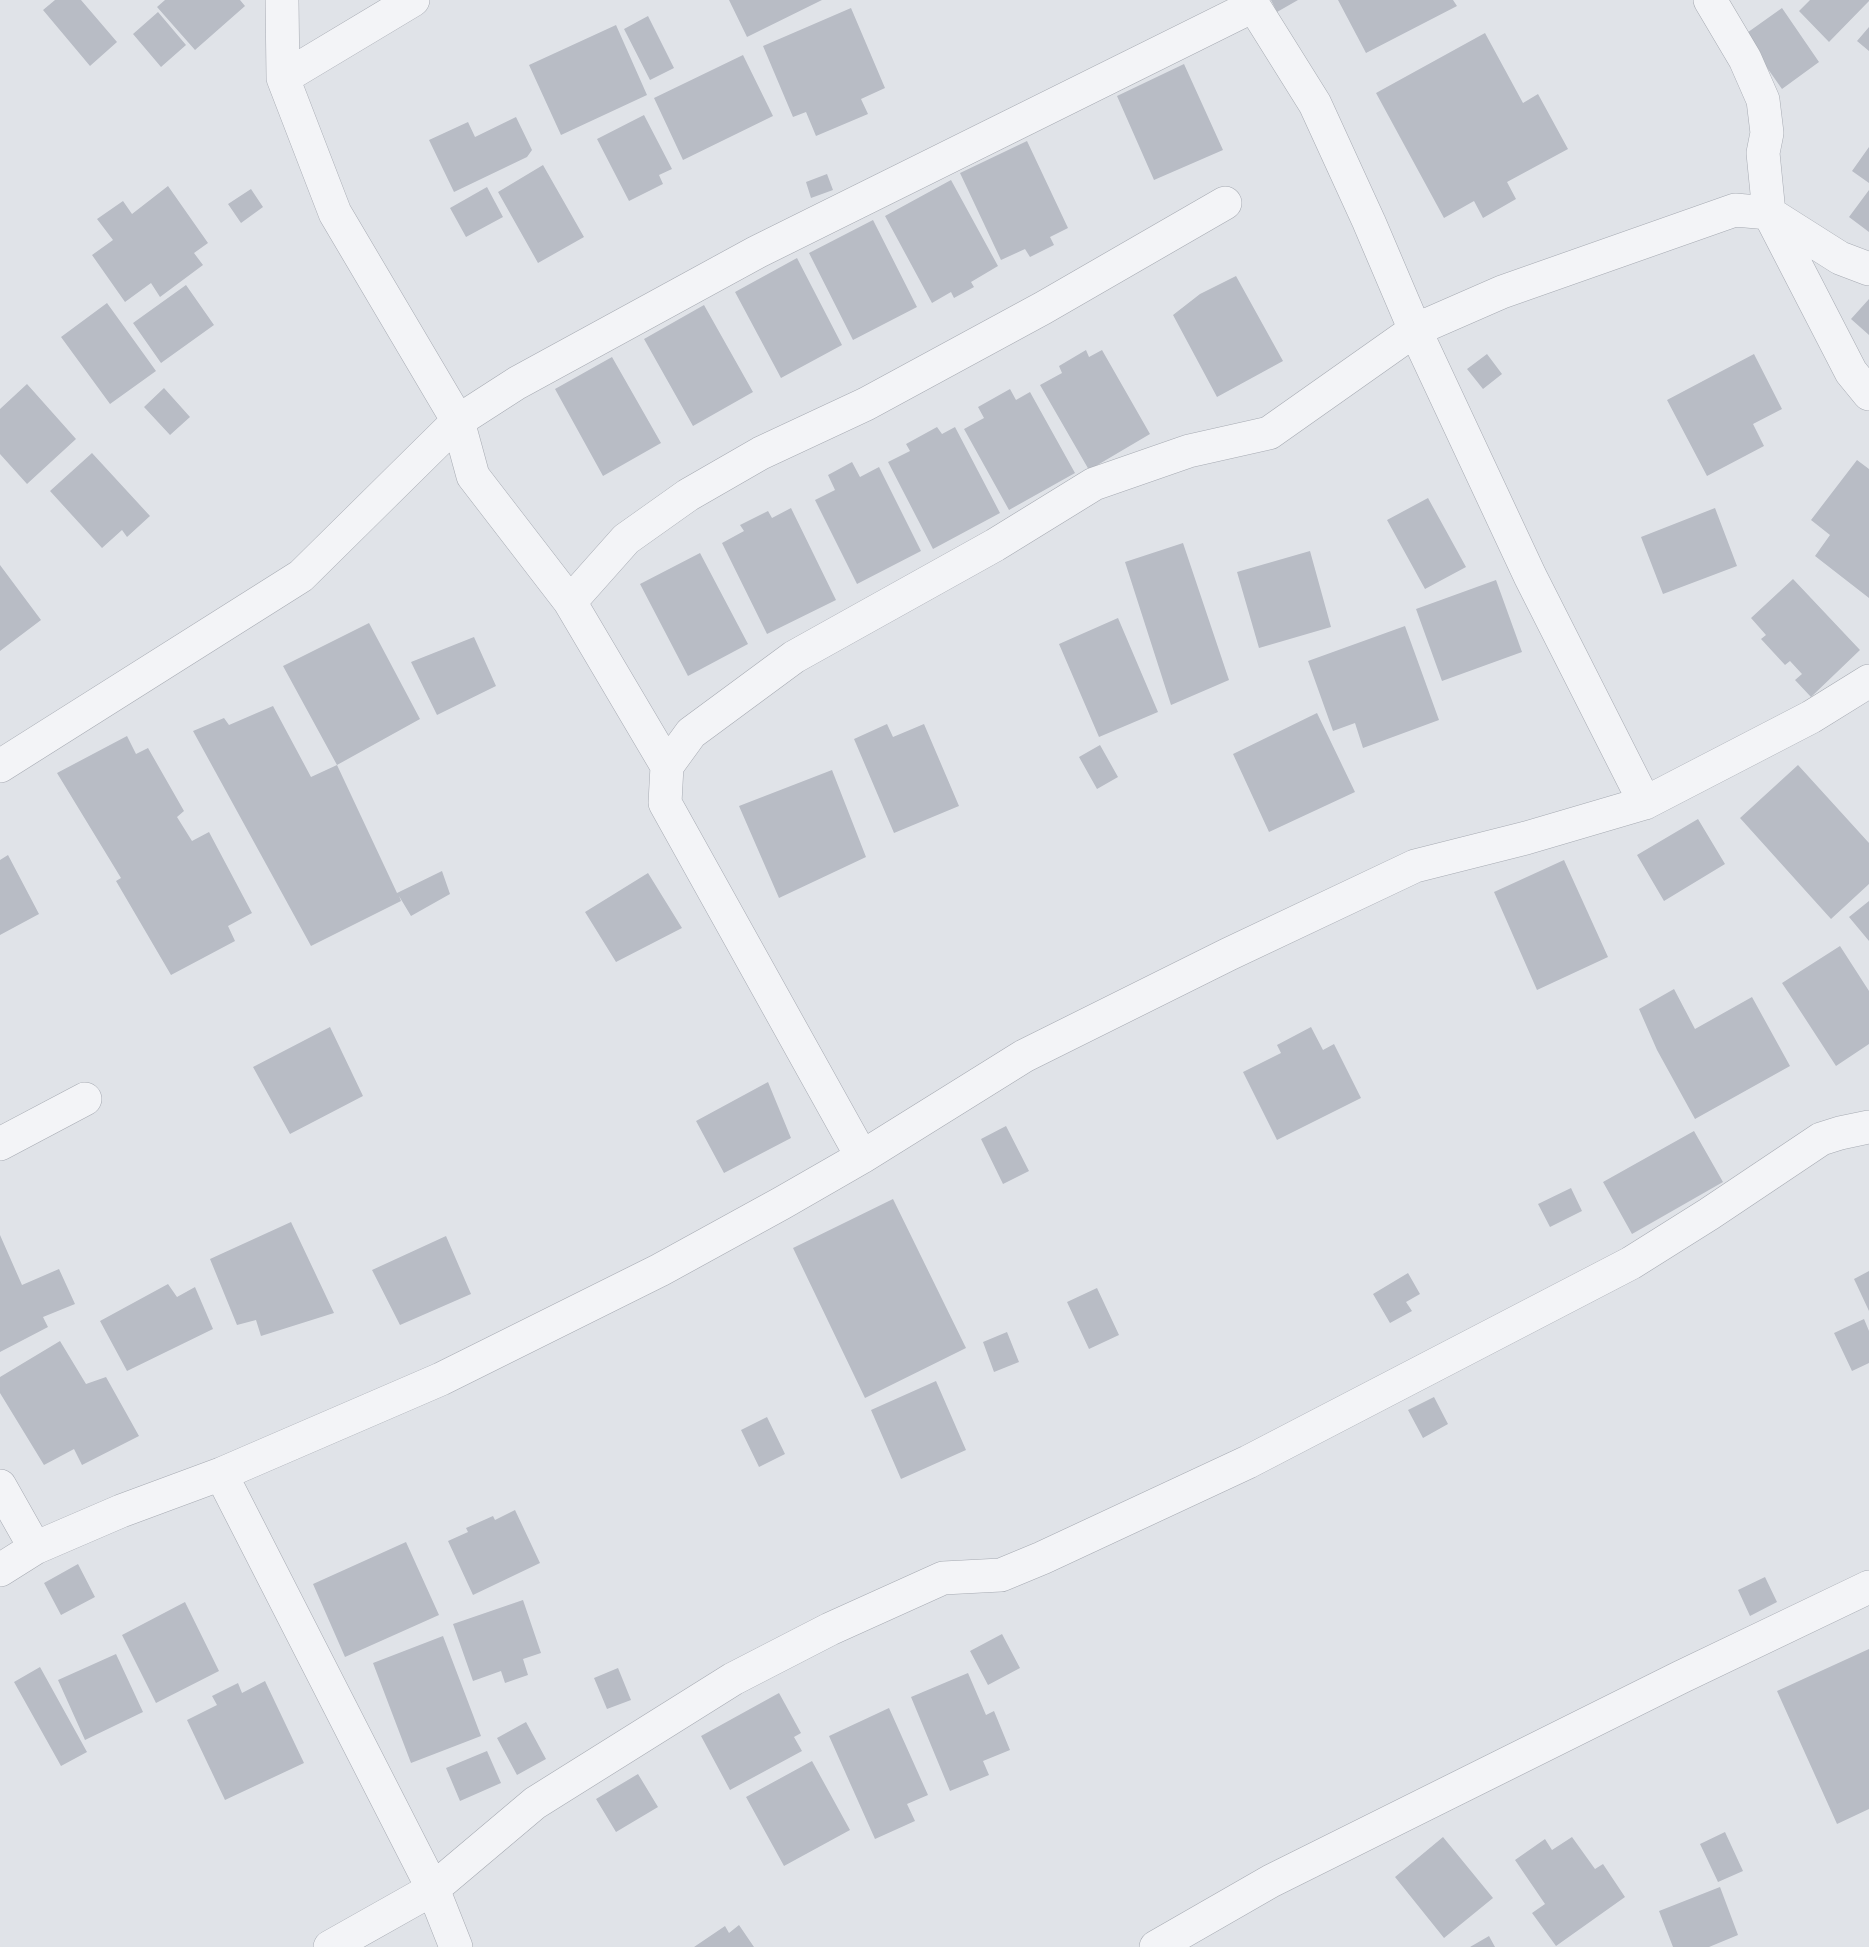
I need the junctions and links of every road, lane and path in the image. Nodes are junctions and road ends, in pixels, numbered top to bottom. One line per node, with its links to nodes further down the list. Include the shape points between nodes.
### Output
1 (282, 0): 5 (street)
2 (413, 0): 5 (street)
3 (1710, 0): 7 (street, via 1745,59 1763,100 1767,133 1762,153)
4 (1251, 3): 9 (street, via 1315,104); 11 (street, via 757,252 517,383)
5 (283, 78): 11 (street, via 335,213)
6 (1225, 203): 12 (street, via 877,399 761,453 688,495 627,539)
7 (1769, 213): 8 (street, via 1840,258); 9 (street, via 1736,210 1502,292); 10 (street, via 1851,372)
8 (1869, 269)
9 (1415, 330): 15 (street, via 1269,433 1189,451 1094,484 995,545 794,657 691,733); 16 (street, via 1530,576)
10 (1869, 394)
11 (458, 421): 12 (street, via 473,476); 14 (street, via 301,576)
12 (570, 602): 15 (street)
13 (1869, 681): 16 (street, via 1810,717)
14 (0, 766)
15 (667, 766): 20 (street, via 665,803)
16 (1645, 803): 20 (street, via 1415,866 1024,1056)
17 (85, 1099): 19 (street)
18 (1869, 1127): 26 (street, via 1821,1139 1631,1263 1248,1462 1001,1575 943,1578 830,1629 733,1679 535,1803)
19 (0, 1144)
20 (862, 1157): 21 (street, via 660,1270 452,1374)
21 (221, 1474): 23 (street, via 121,1510); 26 (street)
22 (0, 1486): 23 (street)
23 (35, 1548): 24 (street)
24 (0, 1570)
25 (1869, 1587): 29 (street, via 1271,1881)
26 (434, 1889): 27 (street); 28 (street)
27 (330, 1947)
28 (456, 1947)
29 (1156, 1947)

